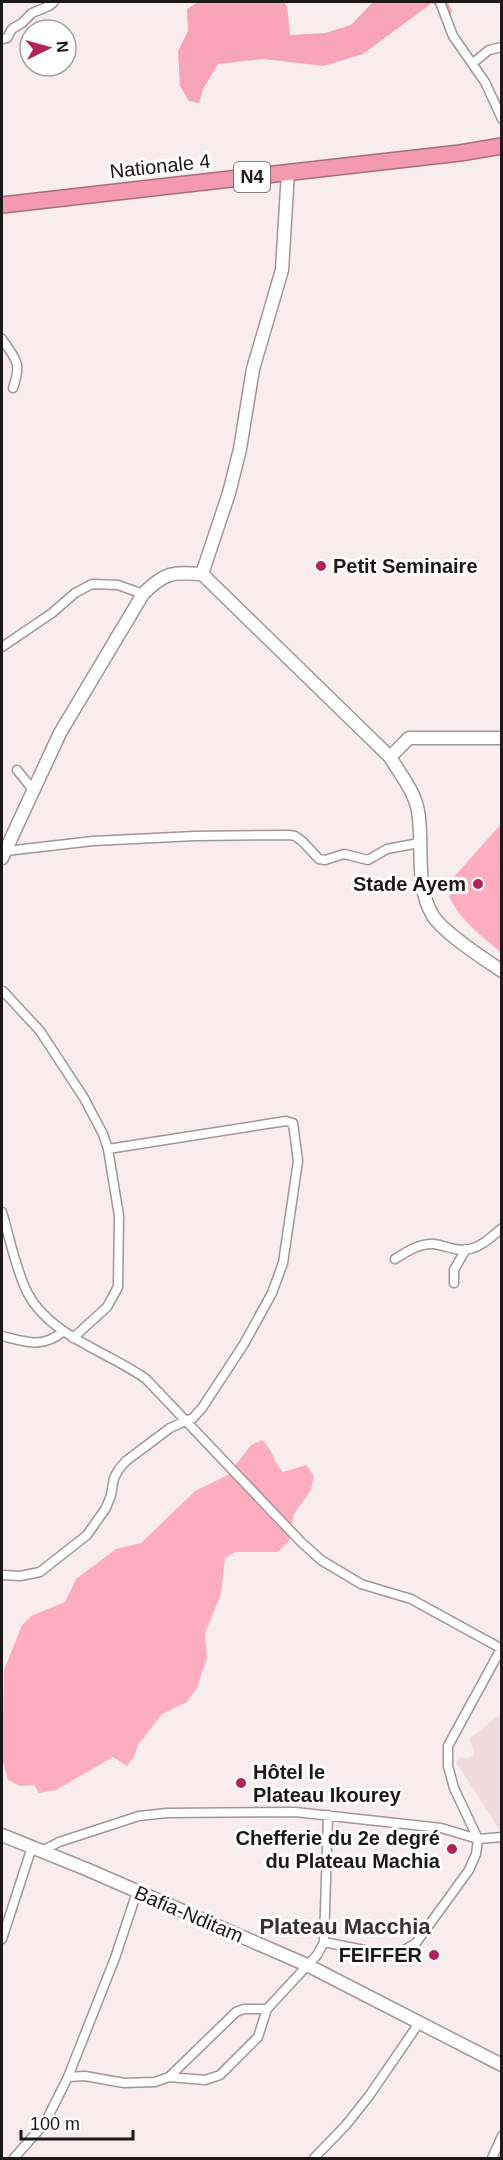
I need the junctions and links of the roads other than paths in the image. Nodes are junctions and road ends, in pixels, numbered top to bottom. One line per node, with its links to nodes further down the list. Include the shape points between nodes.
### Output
1 (54, 2): 3 (street, via 32,13)
2 (442, 2): 5 (street, via 453,36)
3 (2, 39)
4 (501, 47): 5 (street, via 489,50)
5 (473, 63): 6 (street)
6 (501, 119)
7 (501, 146): 8 (highway, Nationale 4 / N4)
8 (288, 172): 9 (highway, Nationale 4 / N4); 12 (street, via 282,270 253,369 229,494)
9 (2, 205)
10 (2, 339): 11 (street, via 18,366)
11 (13, 388)
12 (202, 574): 13 (street, via 166,575); 16 (street)
13 (143, 594): 14 (street, via 118,585 92,584); 18 (street, via 60,733)
14 (2, 647)
15 (501, 738): 16 (street, via 409,738)
16 (390, 757): 19 (street, via 415,800)
17 (17, 770): 18 (street)
18 (34, 791): 20 (street)
19 (419, 843): 20 (street, via 387,849 364,860 344,854 319,860 302,841 289,835 93,841); 21 (street, via 427,904 434,918)
20 (4, 854)
21 (501, 971)
22 (2, 990): 23 (street, via 40,1031 84,1098)
23 (108, 1149): 31 (street, via 119,1216 118,1287 106,1307); 32 (street, via 293,1123 298,1161 283,1263 272,1293 244,1344 202,1408)
24 (2, 1212): 29 (street, via 28,1295)
25 (501, 1228): 26 (street, via 481,1245)
26 (466, 1249): 27 (street, via 433,1244 410,1249); 28 (street, via 454,1270)
27 (394, 1259)
28 (453, 1283)
29 (64, 1331): 30 (street, via 33,1344); 31 (street)
30 (2, 1336)
31 (73, 1338): 32 (street, via 146,1379)
32 (188, 1421): 33 (street, via 170,1428 126,1461 114,1478 106,1508 87,1534 63,1555 33,1575); 34 (street, via 321,1560 361,1584 411,1599)
33 (2, 1575)
34 (501, 1648): 38 (street, via 448,1746 454,1788)
35 (328, 1815): 38 (street, via 441,1828); 39 (street, via 234,1812 139,1816); 42 (street)
36 (2, 1835): 39 (street, Bafia-Nditam)
37 (501, 1837): 38 (street)
38 (478, 1839): 42 (street, via 469,1870 416,1943 389,1955)
39 (37, 1849): 40 (street, Bafia-Nditam); 41 (street)
40 (137, 1892): 43 (street, Bafia-Nditam); 47 (street)
41 (2, 1939)
42 (324, 1942): 43 (street)
43 (307, 1965): 44 (street); 45 (street, Bafia-Nditam)
44 (267, 2009): 48 (street, via 236,2012); 48 (street, via 258,2037 220,2075 205,2080)
45 (419, 2023): 46 (street, Bafia-Nditam); 51 (street, via 369,2097)
46 (501, 2066)
47 (68, 2077): 48 (street, via 140,2084); 50 (street, via 45,2122)
48 (170, 2077)
49 (501, 2136): 52 (street)
50 (14, 2158)
51 (314, 2158)
52 (492, 2158)

